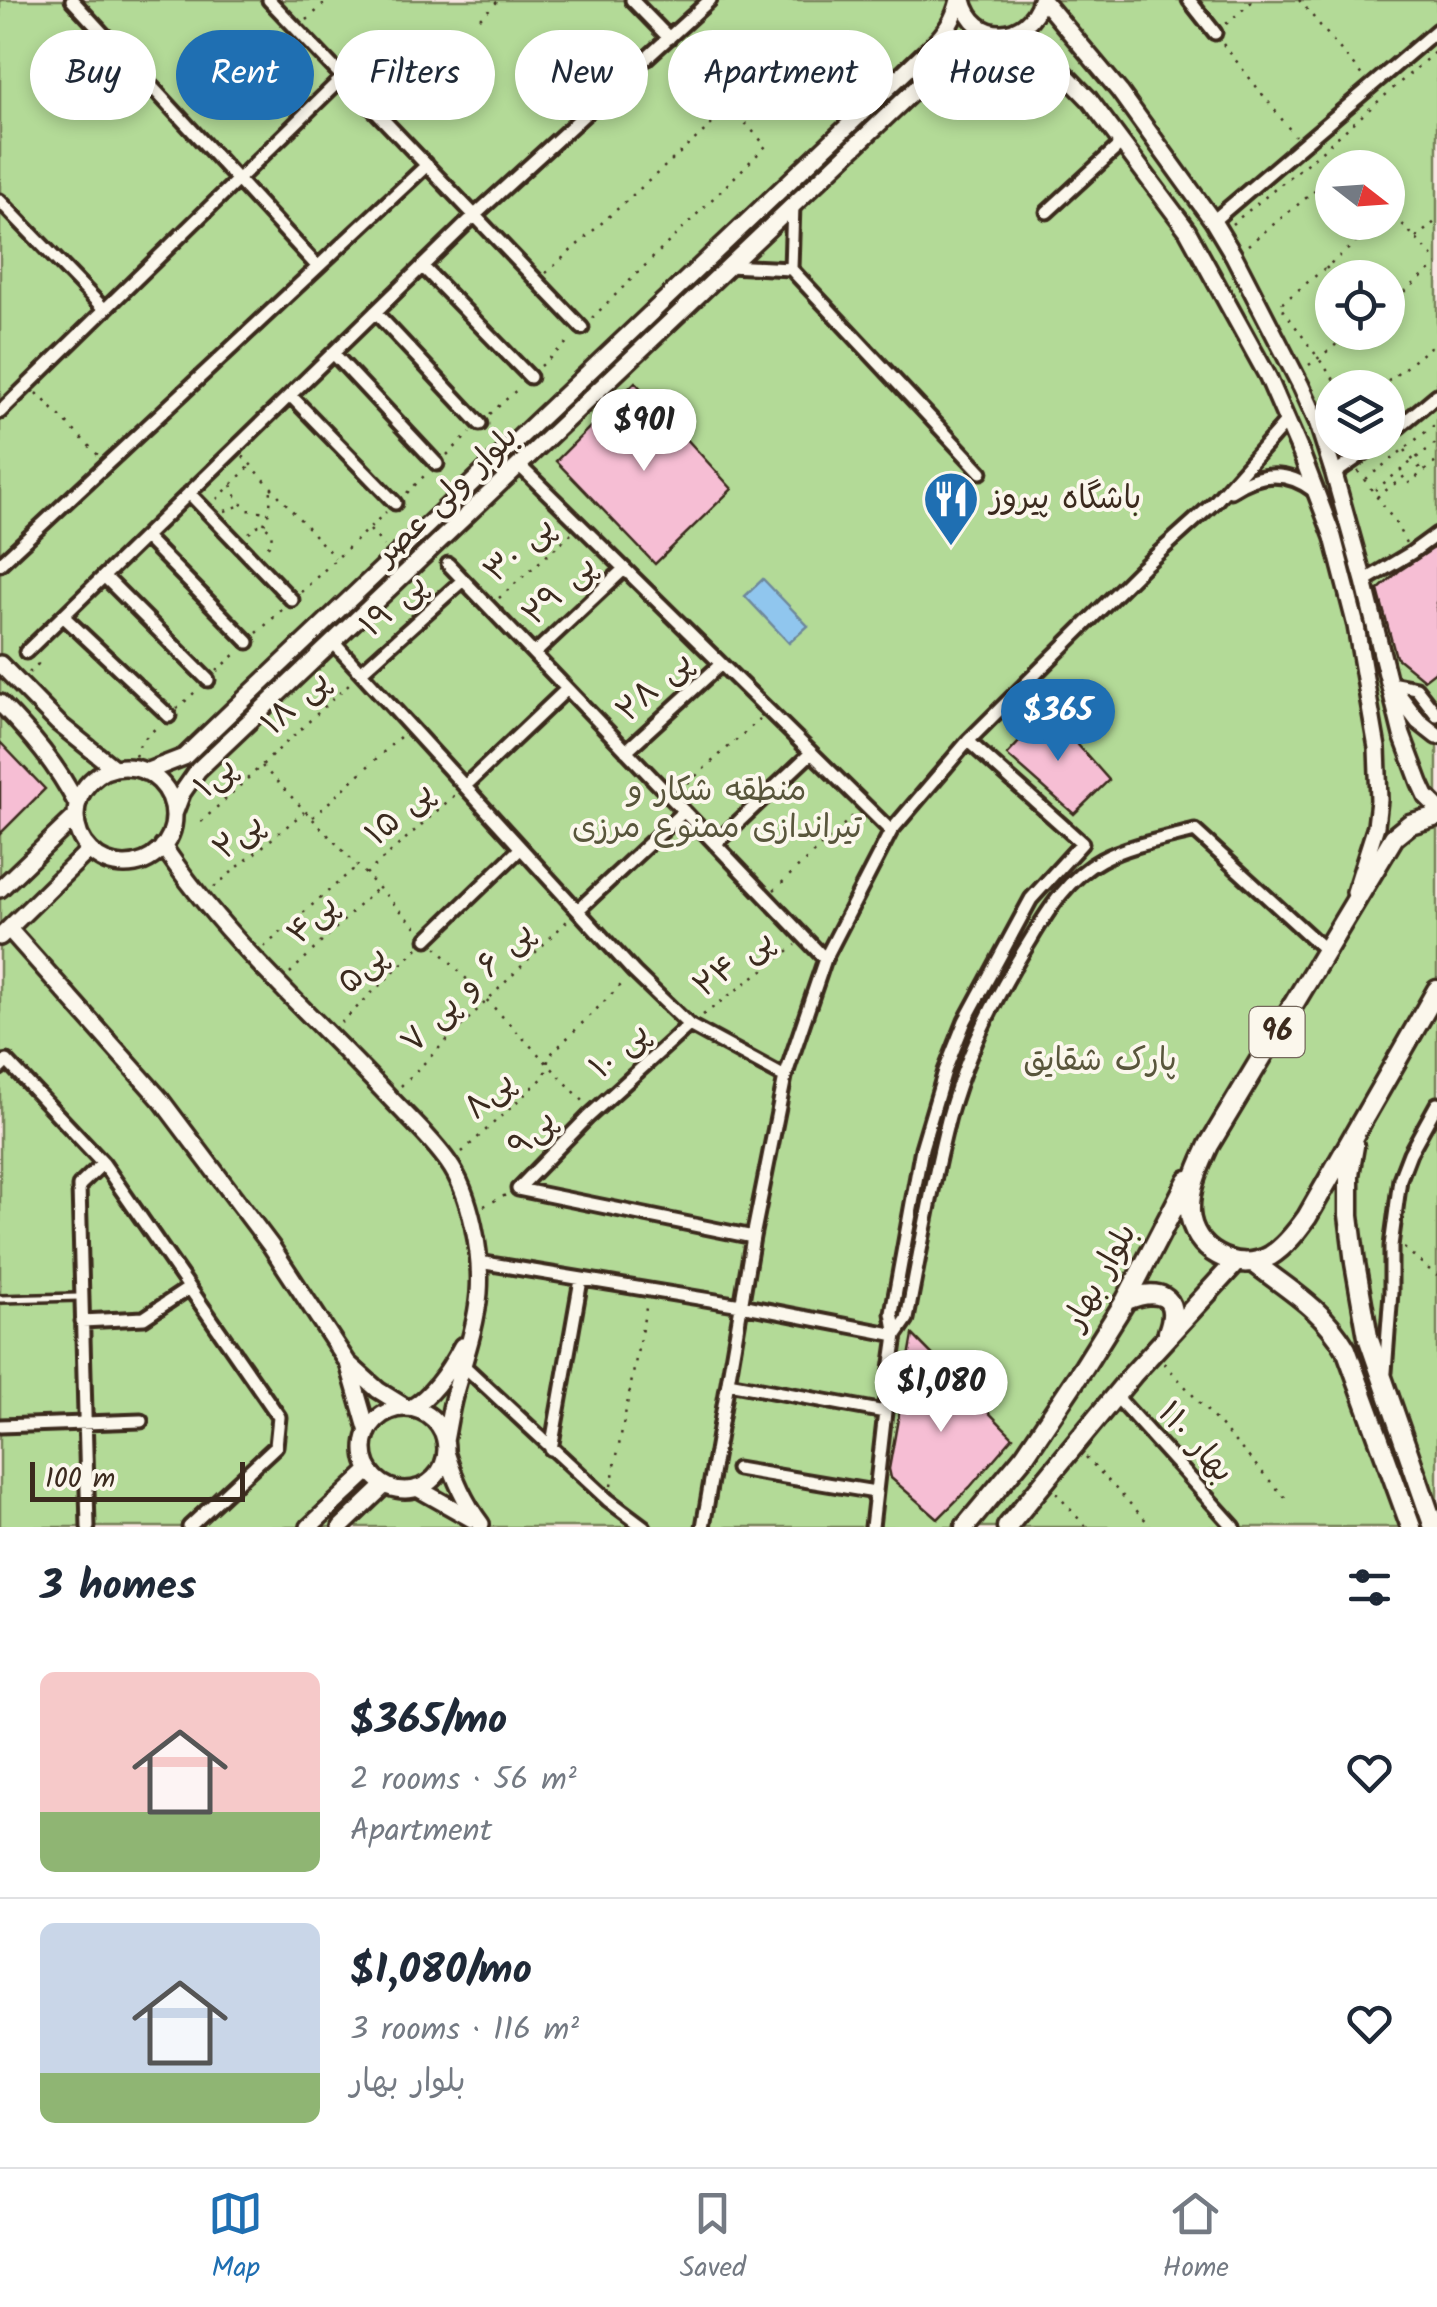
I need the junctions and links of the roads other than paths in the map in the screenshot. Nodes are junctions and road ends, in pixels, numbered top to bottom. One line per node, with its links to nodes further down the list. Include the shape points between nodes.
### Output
1 (72, 0): 22 (street)
2 (270, 0): 16 (street)
3 (632, 0): 14 (street)
4 (710, 0): 9 (street)
5 (961, 0): 10 (street, via 971,19); 80 (street, بلوار ولی عصر, via 944,34 184,757)
6 (1042, 0): 8 (street); 27 (street, via 1120,92)
7 (1189, 0): 13 (street)
8 (1021, 28): 11 (street, بلوار ولی عصر); 20 (street)
9 (678, 30)
10 (988, 30)
11 (1016, 30)
12 (1437, 30): 27 (street)
13 (1215, 34)
14 (668, 37)
15 (668, 39): 26 (street)
16 (334, 68)
17 (334, 86): 22 (street)
18 (913, 91): 24 (street, بلوار ولی عصر)
19 (384, 120): 21 (street)
20 (1122, 143): 25 (street); 40 (street, via 1187,230)
21 (426, 164): 26 (street); 30 (street)
22 (238, 180): 30 (street); 32 (street)
23 (0, 202): 32 (street)
24 (794, 204): 29 (street, بلوار ولی عصر); 31 (street)
25 (1047, 212)
26 (475, 215): 28 (street); 34 (street)
27 (1216, 227): 47 (street, via 1295,374)
28 (422, 266): 33 (street); 36 (street)
29 (728, 266): 31 (street); 45 (street, بلوار ولی عصر)
30 (318, 267): 54 (street)
31 (791, 269): 46 (street)
32 (105, 310): 39 (street)
33 (375, 312): 35 (street); 42 (street)
34 (582, 328)
35 (333, 353): 37 (street); 44 (street)
36 (530, 378)
37 (290, 394): 49 (street); 51 (street)
38 (1437, 395): 41 (street)
39 (0, 412)
40 (1286, 422): 48 (street); 50 (street)
41 (1405, 422)
42 (480, 424)
43 (1356, 460): 47 (street)
44 (438, 464)
45 (518, 466): 56 (street); 63 (street, بلوار ولی عصر)
46 (980, 472)
47 (1334, 474): 59 (street)
48 (1316, 492): 50 (street, via 1291,478 1262,476); 71 (street)
49 (189, 493): 53 (street); 60 (street)
50 (1215, 502): 77 (street)
51 (395, 504)
52 (1437, 534): 59 (street)
53 (145, 536): 57 (street); 62 (street)
54 (0, 564)
55 (448, 564): 58 (street)
56 (624, 570): 65 (street, پی ۲۹); 67 (street)
57 (104, 576): 61 (street); 69 (street)
58 (463, 580): 65 (street); 68 (street, پی ۱۹)
59 (1364, 581): 70 (street)
60 (292, 600)
61 (63, 616): 64 (street); 75 (street)
62 (248, 642)
63 (333, 642): 68 (street); 85 (street, بلوار ولی عصر, via 198,770)
64 (26, 652)
65 (534, 654): 72 (street)
66 (0, 664): 80 (street, via 58,723)
67 (721, 664): 78 (street, پی ۲۸); 79 (street)
68 (361, 672): 81 (street)
69 (208, 680)
70 (1390, 682): 71 (street); 74 (street, via 1416,688); 76 (street); 82 (street, via 1412,762)
71 (1368, 686): 96 (street, via 1379,800)
72 (567, 688): 78 (street); 81 (street)
73 (0, 703): 83 (street, via 61,773)
74 (1437, 715)
75 (169, 716)
76 (1437, 736)
77 (968, 741): 87 (street); 122 (street, via 1082,842 1031,899 964,1021 945,1071 922,1148 892,1313)
78 (626, 751): 84 (street)
79 (811, 754): 87 (street); 88 (street)
80 (130, 769): 83 (street, via 97,775); 85 (street, via 156,779)
81 (465, 786): 90 (street)
82 (1437, 807)
83 (76, 811): 91 (street); 94 (street)
84 (684, 811): 88 (street); 95 (street)
85 (174, 814): 89 (street)
86 (1437, 816): 96 (main road, 96, via 1394,837)
87 (892, 831): 100 (street)
88 (716, 844): 100 (street)
89 (163, 846): 92 (street); 93 (street)
90 (521, 848): 95 (street); 98 (street)
91 (89, 850): 92 (street, via 117,864); 97 (street)
92 (147, 860): 93 (street)
93 (188, 882): 112 (street, via 450,1164 470,1213)
94 (0, 889)
95 (578, 910): 102 (street)
96 (1347, 917): 99 (main road, 96)
97 (4, 933): 124 (street, via 161,1100 271,1246)
98 (428, 939)
99 (1326, 951): 109 (main road, 96); 122 (street, via 1195,831 1120,852 1080,875 1048,911 980,1034 945,1130 907,1318)
100 (825, 959): 104 (street)
101 (1437, 990): 108 (main road)
102 (689, 1025): 104 (street); 106 (street, پی ۱۰)
103 (4, 1064): 110 (street)
104 (785, 1077): 111 (street)
105 (1437, 1104): 107 (street)
106 (588, 1117): 111 (street, پی۹, via 518,1188)
107 (1433, 1121): 127 (street, via 1400,1178)
108 (1358, 1127): 113 (main road, via 1298,1229 1270,1256); 127 (main road, via 1348,1175 1349,1215 1360,1300)
109 (1209, 1146): 113 (main road, 96, via 1193,1183 1190,1216 1205,1246); 118 (main road, بلوار بهار)
110 (103, 1164): 115 (street); 116 (street, via 79,1186)
111 (753, 1237): 119 (street)
112 (478, 1262): 114 (street); 121 (street)
113 (1244, 1262): 123 (main road); 153 (main road, 96, via 1334,1327)
114 (581, 1280): 119 (street); 136 (street)
115 (189, 1288): 120 (street, via 144,1318); 145 (street, via 280,1417 276,1446)
116 (82, 1297): 117 (lane); 120 (street)
117 (0, 1299)
118 (1126, 1300): 123 (main road, via 1154,1293 1170,1302 1173,1313); 151 (main road, بلوار بهار, via 1025,1455)
119 (741, 1305): 122 (street); 126 (street)
120 (82, 1321): 132 (street)
121 (473, 1324): 125 (street); 129 (street, via 445,1373)
122 (896, 1335): 130 (street)
123 (1159, 1344): 128 (main road)
124 (348, 1363): 129 (street); 134 (street)
125 (464, 1364): 135 (street); 136 (street)
126 (728, 1383): 130 (street); 149 (street)
127 (1384, 1386): 154 (main road)
128 (1115, 1396): 142 (main road); 152 (street, بهار ۱۱۰)
129 (409, 1408): 134 (street, via 384,1414); 135 (street, via 437,1423)
130 (884, 1412): 141 (street)
131 (142, 1421): 132 (street)
132 (85, 1423): 133 (street); 144 (street)
133 (0, 1426)
134 (368, 1432): 138 (street)
135 (446, 1447): 140 (street, via 437,1474); 143 (street, via 456,1486)
136 (551, 1448): 148 (street)
137 (737, 1469): 141 (street)
138 (370, 1470): 139 (street); 146 (street)
139 (384, 1485): 140 (street); 147 (street)
140 (417, 1488): 143 (street)
141 (876, 1492): 150 (street)
142 (1014, 1524)
143 (482, 1526)
144 (88, 1527)
145 (190, 1527)
146 (309, 1527)
147 (341, 1527)
148 (644, 1527)
149 (702, 1527)
150 (872, 1527)
151 (964, 1527)
152 (1234, 1527)
153 (1411, 1527)
154 (1434, 1527)

